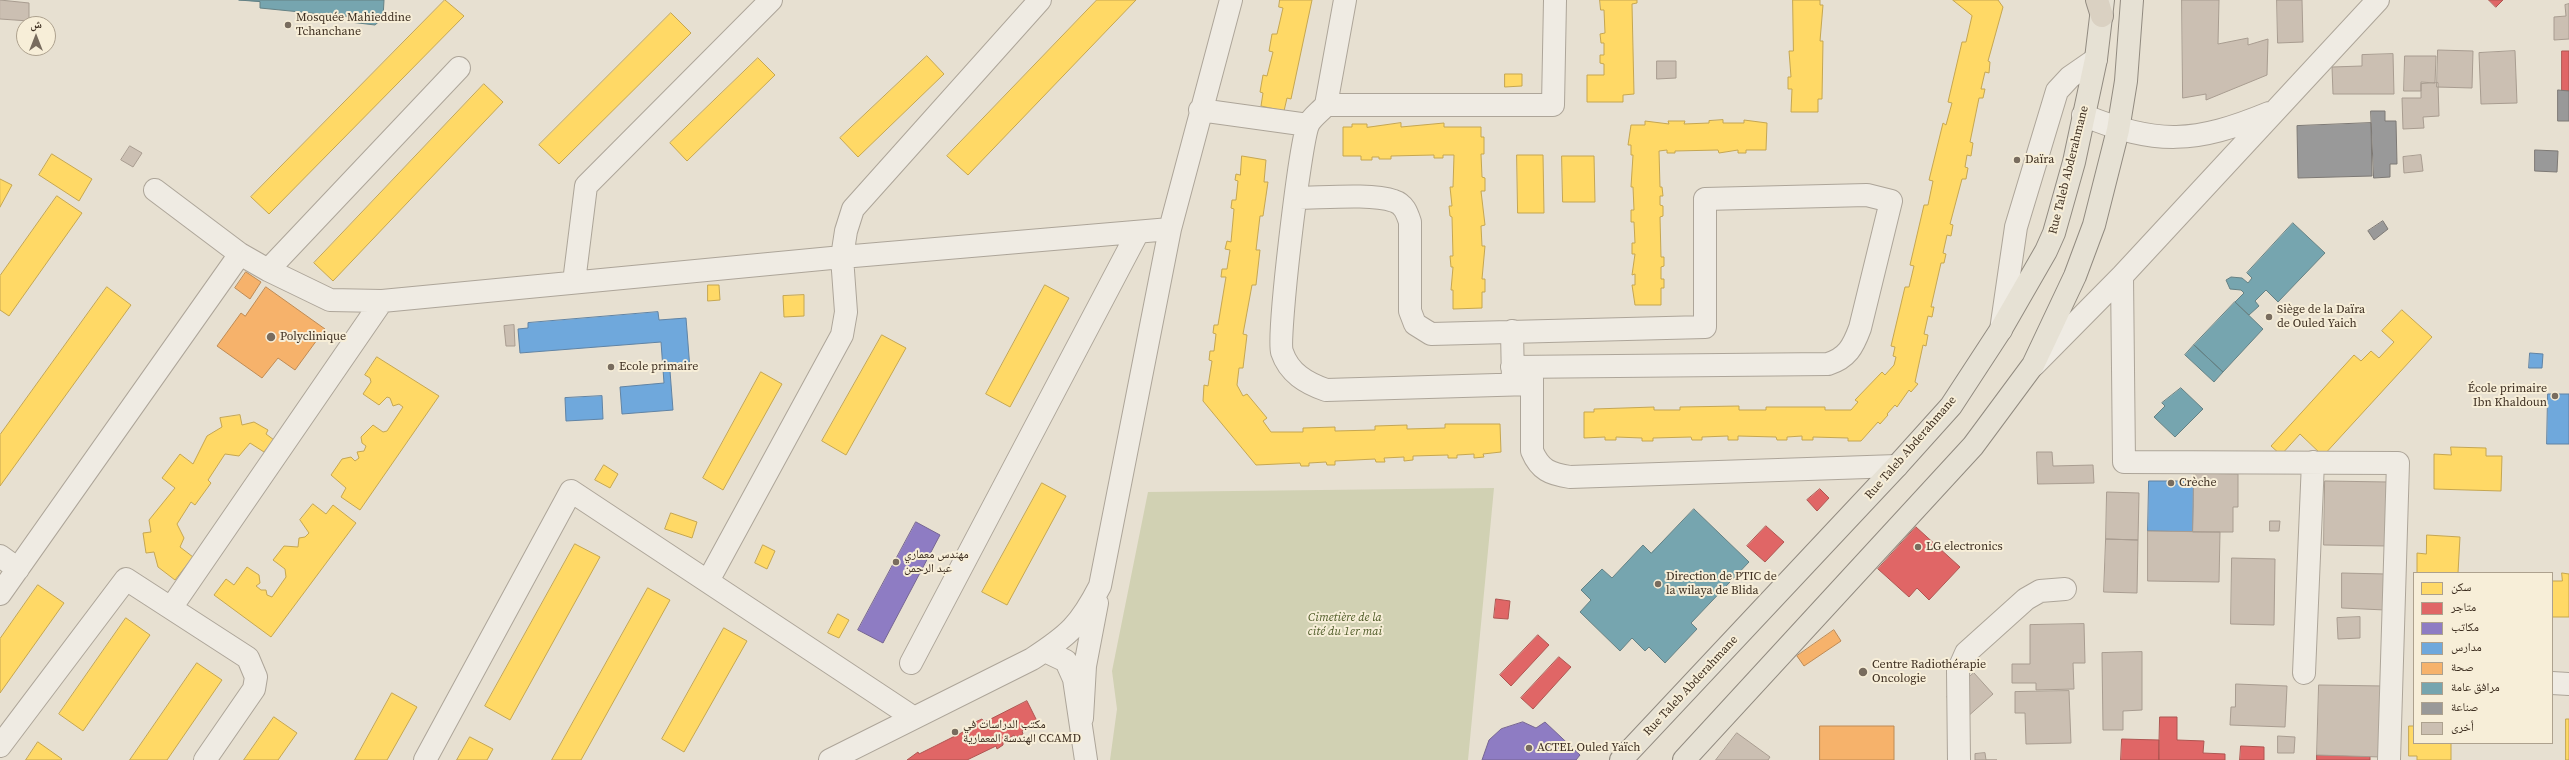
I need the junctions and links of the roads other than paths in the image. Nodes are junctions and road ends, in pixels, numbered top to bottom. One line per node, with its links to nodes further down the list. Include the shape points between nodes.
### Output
1 (771, 0): 25 (street, via 586,186)
2 (1040, 0): 22 (street, via 853,209 846,230)
3 (1231, 0): 12 (street)
4 (1345, 0): 11 (street)
5 (1555, 0): 11 (street, via 1554,105)
6 (2132, 0): 16 (main road)
7 (2378, 0): 13 (street)
8 (2101, 5): 9 (main road, Rue Taleb Abderahmane)
9 (2096, 59): 14 (main road, Rue Taleb Abderahmane); 28 (street, via 2070,78 2057,92 2016,227)
10 (459, 68): 23 (street)
11 (1326, 105): 15 (street)
12 (1200, 110): 15 (street); 19 (street)
13 (2274, 111): 16 (street, via 2229,129 2188,136 2158,138); 24 (street)
14 (2084, 115): 16 (street); 28 (main road, Rue Taleb Abderahmane, via 2054,233)
15 (1308, 125): 18 (street)
16 (2118, 130): 29 (main road, via 2094,225 2075,276)
17 (155, 190): 21 (street)
18 (1296, 198): 27 (street, via 1380,198 1395,201 1406,210 1410,222 1410,311 1415,324 1431,334); 30 (street, via 1280,342 1288,367 1297,376 1326,390)
19 (1170, 229): 20 (street); 36 (street)
20 (1138, 232): 22 (street); 41 (street)
21 (240, 254): 23 (street); 34 (street)
22 (842, 257): 25 (street); 35 (street, via 846,312 842,336)
23 (268, 270): 26 (street, via 330,300)
24 (2122, 276): 29 (street); 31 (street, via 2124,462)
25 (574, 282): 26 (street)
26 (382, 301): 39 (street)
27 (1512, 331): 30 (street); 30 (street, via 1705,327 1705,199 1868,195 1891,200 1860,328 1853,348 1840,361 1828,364)
28 (2000, 331): 32 (main road, Rue Taleb Abderahmane, via 1951,406)
29 (2033, 366): 53 (main road, via 1973,446)
30 (1522, 376): 32 (street, via 1532,451 1543,470 1555,475 1570,477)
31 (2313, 462): 42 (street); 55 (street, via 2398,463)
32 (1897, 466): 52 (main road, Rue Taleb Abderahmane)
33 (0, 556): 34 (street)
34 (18, 569): 38 (street)
35 (708, 581): 45 (street); 49 (street, via 571,491)
36 (1100, 586): 40 (street, via 1085,616 1061,640); 46 (street, via 1085,666)
37 (2065, 589): 54 (street, via 2040,591 2026,599 1966,654 1958,671)
38 (0, 594)
39 (171, 608): 47 (street, via 126,579); 48 (street, via 248,658 256,677 254,689)
40 (1045, 651): 45 (street); 46 (street, via 1066,661 1074,679)
41 (911, 663)
42 (2304, 673)
43 (2553, 683): 44 (street)
44 (2569, 684)
45 (914, 718): 50 (street)
46 (1082, 718): 51 (street)
47 (0, 746)
48 (205, 760)
49 (425, 760)
50 (830, 760)
51 (1086, 760)
52 (1621, 760)
53 (1684, 760)
54 (1959, 760)
55 (2389, 760)

